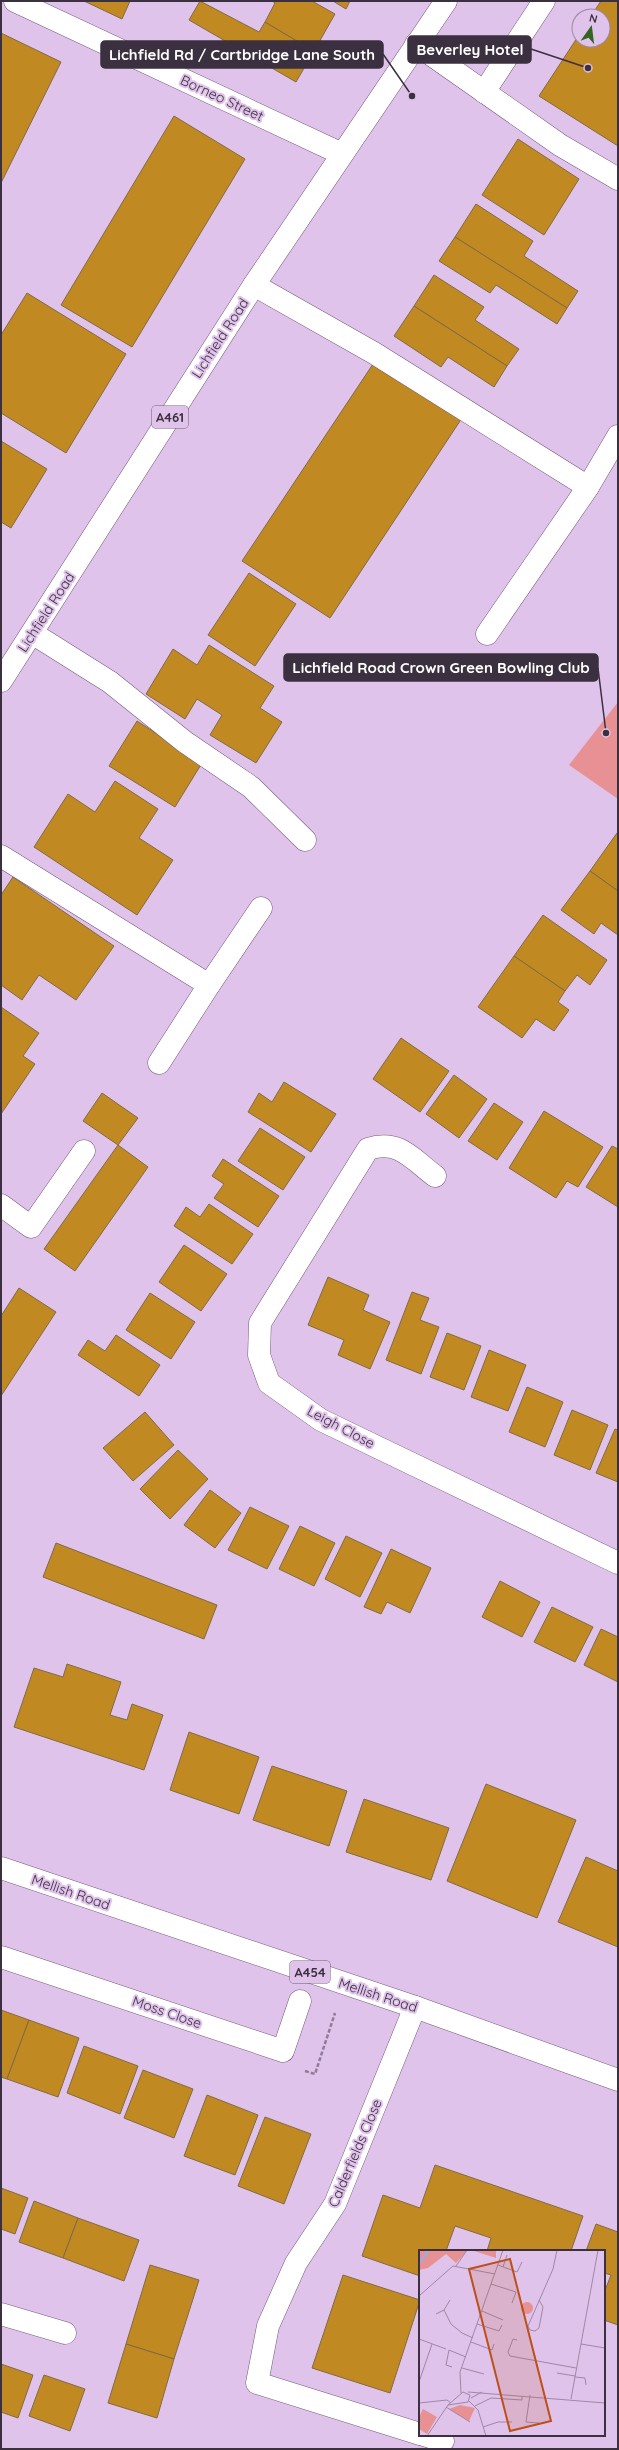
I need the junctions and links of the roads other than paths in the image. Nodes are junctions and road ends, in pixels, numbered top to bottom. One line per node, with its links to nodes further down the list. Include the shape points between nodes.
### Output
1 (15, 1): 6 (main road, Borneo Street)
2 (446, 1): 4 (main road, Lichfield Road / A461)
3 (544, 1): 5 (main road)
4 (416, 44): 5 (main road); 6 (main road, Lichfield Road / A461)
5 (484, 92): 7 (main road, via 560,145)
6 (342, 154): 8 (main road, Lichfield Road / A461)
7 (618, 179)
8 (254, 285): 10 (main road, via 374,354); 11 (main road, Lichfield Road / A461)
9 (618, 436): 10 (main road)
10 (588, 487): 12 (main road)
11 (32, 633): 13 (main road, Lichfield Road / A461); 14 (main road, via 110,682 185,742 251,787)
12 (487, 634)
13 (1, 681)
14 (305, 840)
15 (1, 856): 17 (main road)
16 (261, 908): 17 (main road)
17 (209, 985): 18 (main road)
18 (159, 1063)
19 (84, 1151): 21 (main road, via 30,1227)
20 (435, 1176): 22 (main road, Leigh Close, via 395,1146 381,1145 368,1149 260,1323 259,1355 269,1382 322,1420)
21 (1, 1206)
22 (618, 1563)
23 (1, 1868): 26 (main road, Mellish Road / A454)
24 (1, 1957): 25 (main road, Moss Close, via 282,2051)
25 (300, 2001)
26 (415, 2007): 27 (main road, Mellish Road / A454); 30 (main road, Calderfields Close, via 335,2204 296,2262 268,2326 258,2383)
27 (618, 2080)
28 (1, 2314): 29 (main road)
29 (65, 2333)
30 (419, 2434)

